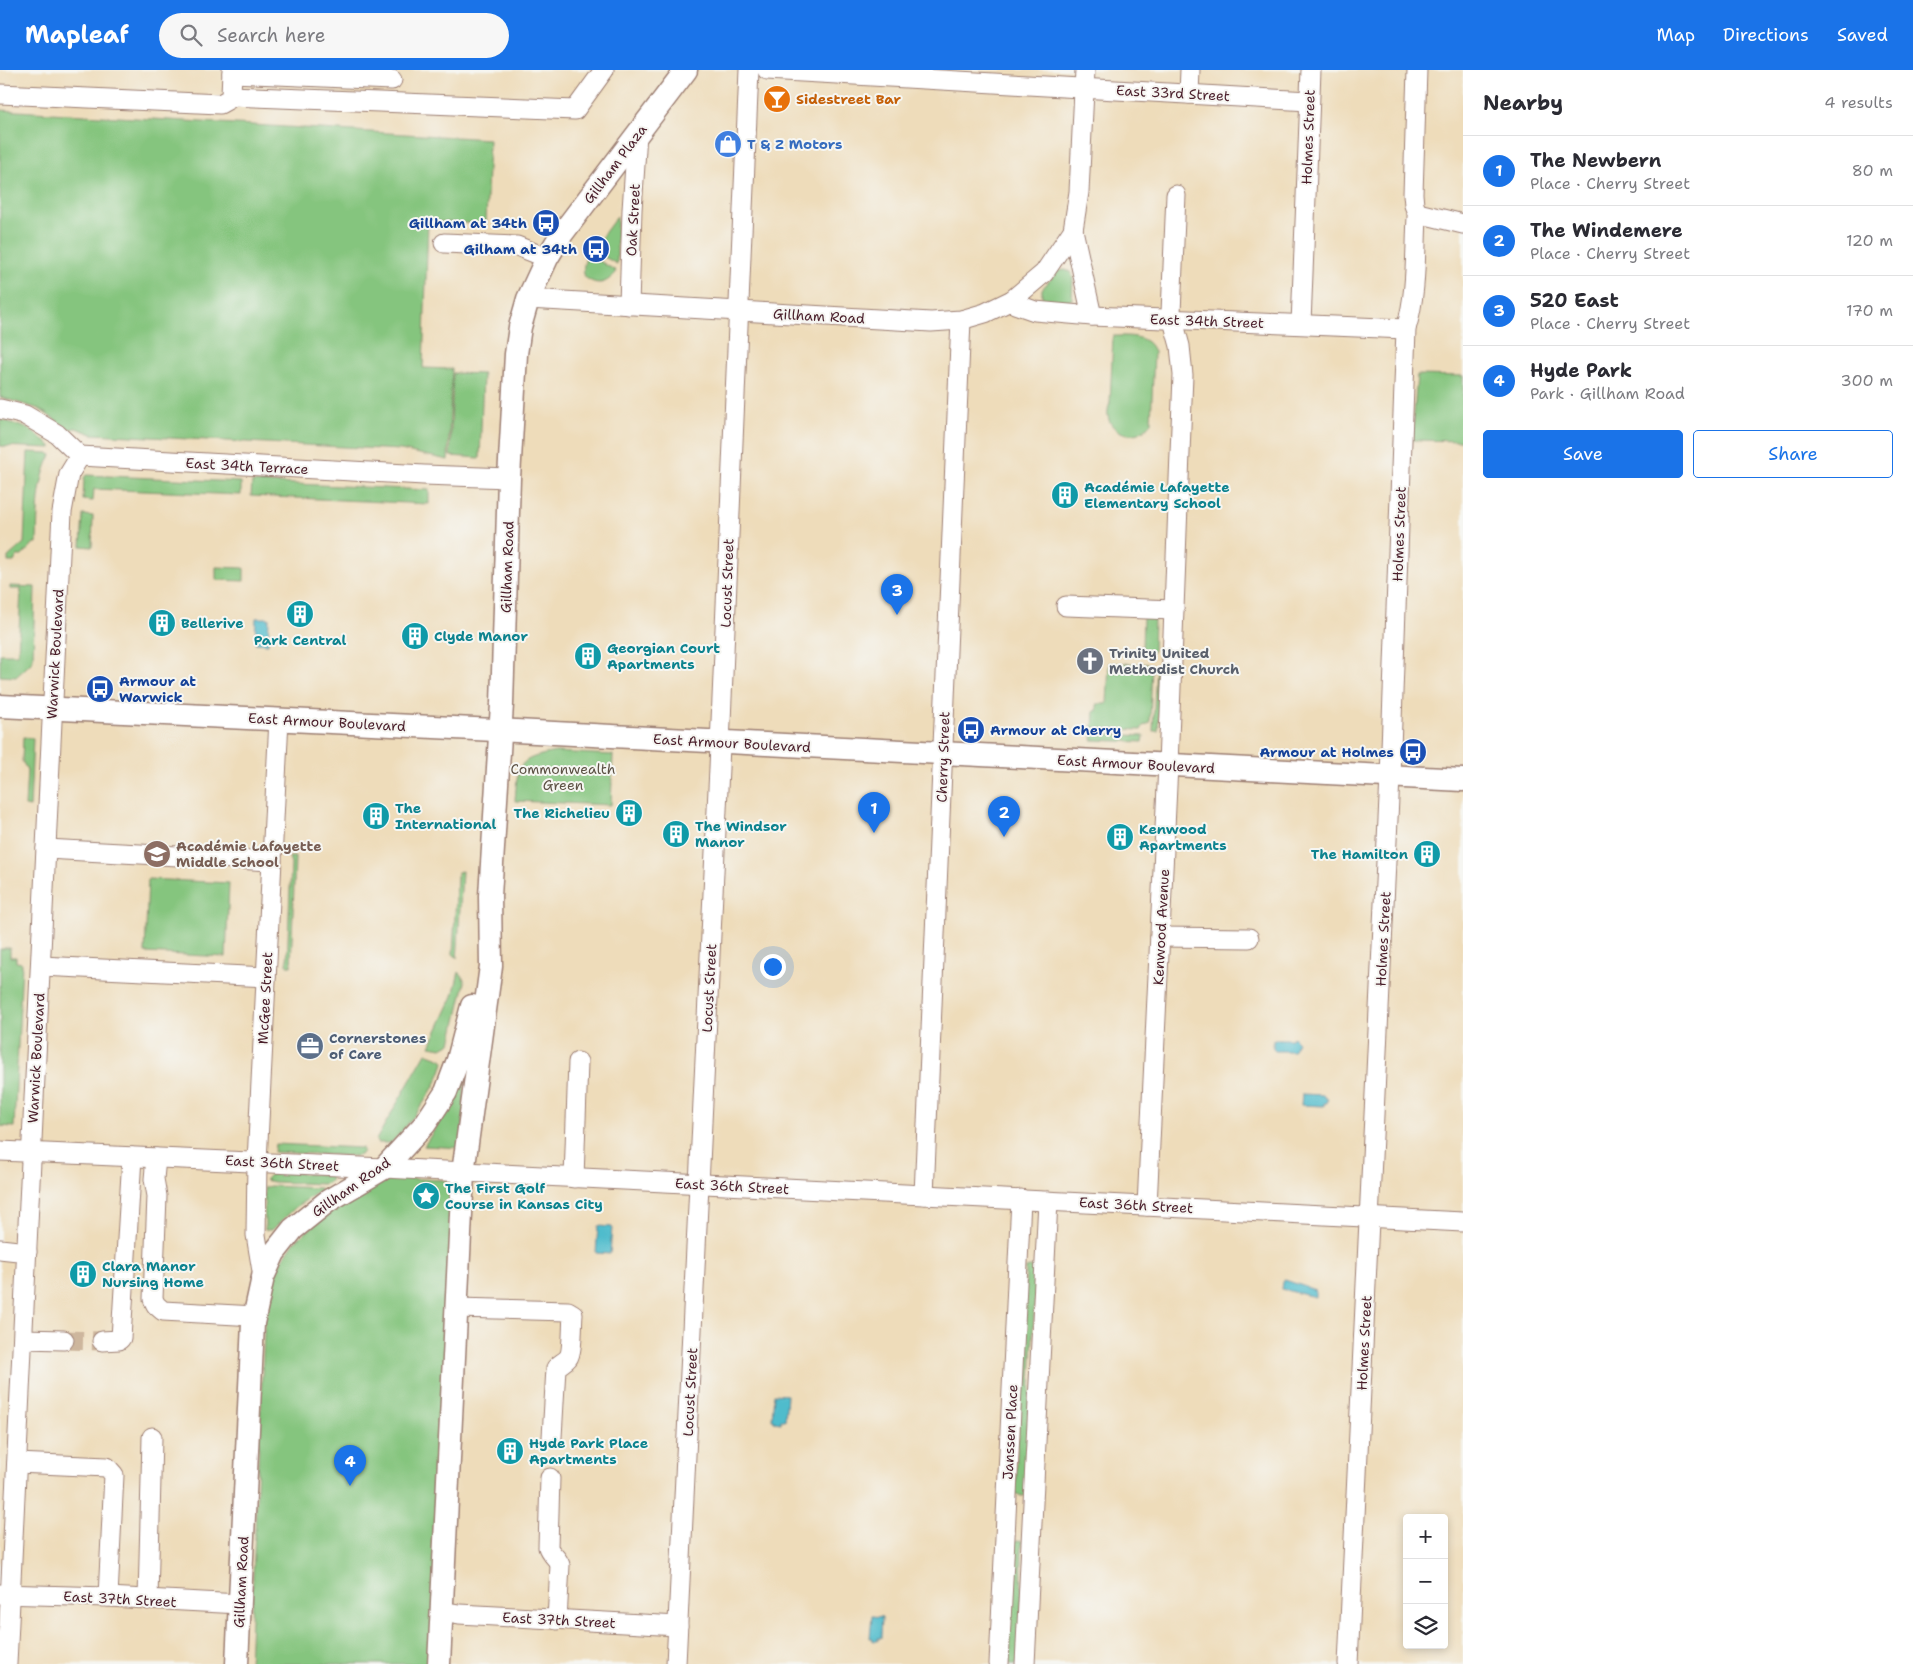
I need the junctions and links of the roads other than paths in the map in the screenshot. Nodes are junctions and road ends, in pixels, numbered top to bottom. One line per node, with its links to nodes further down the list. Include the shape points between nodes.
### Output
1 (364, 70): 13 (street)
2 (604, 70): 13 (street, via 575,110 429,105)
3 (686, 70): 17 (main road, Gillham Plaza)
4 (749, 70): 27 (street, Locust Street)
5 (766, 70): 9 (street, East 33rd Street)
6 (1190, 70): 15 (street)
7 (1310, 70): 16 (street, Holmes Street)
8 (1417, 70): 19 (street, Holmes Street, via 1413,194)
9 (848, 72): 10 (street, East 33rd Street)
10 (969, 76): 11 (street, East 33rd Street)
11 (1085, 79): 15 (street, East 33rd Street); 21 (street, Gillham Road, via 1079,192)
12 (232, 81): 13 (street); 14 (street, via 226,101 213,104)
13 (391, 83)
14 (0, 94)
15 (1189, 94): 16 (street, East 33rd Street)
16 (1309, 101): 31 (street, Holmes Street)
17 (637, 134): 23 (main road, Gillham Plaza); 26 (street, Oak Street)
18 (1176, 195): 30 (street, Kenwood Avenue)
19 (1418, 214): 20 (street); 32 (street, Holmes Street, via 1413,297)
20 (1463, 224)
21 (1072, 230): 25 (street, Gillham Road, via 1044,273); 28 (street, Gillham Road)
22 (444, 243): 23 (street, via 517,246)
23 (547, 258): 24 (main road, Gillham Road)
24 (528, 299): 26 (street, Gillham Road); 35 (main road, Gillham Road, via 516,354)
25 (1012, 300): 28 (street, East 34th Street, via 1035,311); 29 (street, Gillham Road)
26 (629, 305): 27 (street, Gillham Road)
27 (738, 311): 29 (street, Gillham Road, via 931,322); 42 (street, Locust Street)
28 (1092, 316): 30 (street, East 34th Street)
29 (961, 320): 43 (street, Cherry Street)
30 (1173, 320): 31 (street, East 34th Street); 37 (street, Kenwood Avenue, via 1183,375)
31 (1301, 324): 32 (street, East 34th Street)
32 (1406, 329): 45 (street, Holmes Street)
33 (0, 409): 34 (street, via 25,415 57,434)
34 (80, 456): 35 (street, East 34th Terrace); 39 (street, Warwick Boulevard, via 69,474 62,512)
35 (509, 478): 41 (main road, Gillham Road)
36 (1066, 606): 37 (street)
37 (1174, 610): 44 (street, Kenwood Avenue)
38 (0, 706): 39 (main road, East Armour Boulevard)
39 (53, 709): 40 (main road, East Armour Boulevard); 47 (street, Warwick Boulevard)
40 (279, 719): 41 (main road, East Armour Boulevard); 48 (street, McGee Street)
41 (501, 730): 42 (main road, East Armour Boulevard); 49 (main road, Gillham Road)
42 (720, 742): 43 (main road, East Armour Boulevard); 63 (street, Locust Street)
43 (943, 754): 44 (main road, East Armour Boulevard); 64 (street, Cherry Street)
44 (1168, 766): 45 (main road, East Armour Boulevard); 50 (street, Kenwood Avenue)
45 (1390, 777): 46 (main road, East Armour Boulevard); 68 (street, Holmes Street)
46 (1463, 780)
47 (46, 849): 48 (street); 52 (street, Warwick Boulevard)
48 (272, 861): 53 (street, McGee Street)
49 (490, 896): 60 (main road, Gillham Road, via 469,1019 446,1092 425,1124); 61 (main road, Gillham Road, via 491,966)
50 (1160, 937): 51 (street); 67 (street, Kenwood Avenue)
51 (1249, 938)
52 (41, 966): 53 (street); 56 (street, Warwick Boulevard)
53 (266, 977): 59 (street, McGee Street)
54 (578, 1062): 62 (street)
55 (0, 1151): 56 (street, East 36th Street)
56 (32, 1152): 57 (street, East 36th Street); 71 (street, Warwick Boulevard)
57 (132, 1157): 58 (street, East 36th Street); 79 (street, via 121,1338)
58 (156, 1158): 59 (street, East 36th Street); 76 (street, via 153,1298 156,1305 163,1311)
59 (257, 1162): 60 (street, East 36th Street); 74 (street, McGee Street, via 256,1235)
60 (384, 1168): 61 (street, East 36th Street); 74 (main road, Gillham Road, via 328,1201 293,1229 274,1252)
61 (463, 1173): 62 (street, East 36th Street); 75 (main road, Gillham Road)
62 (574, 1178): 63 (street, East 36th Street)
63 (700, 1185): 64 (street, East 36th Street); 94 (street, Locust Street)
64 (924, 1195): 65 (street, East 36th Street)
65 (1021, 1199): 66 (street, East 36th Street); 72 (street, Janssen Place)
66 (1048, 1201): 67 (street, East 36th Street); 73 (street, Janssen Place)
67 (1147, 1206): 68 (street, East 36th Street)
68 (1370, 1218): 69 (street, East 36th Street); 101 (street, Holmes Street)
69 (1463, 1222)
70 (0, 1249): 71 (street)
71 (27, 1252): 77 (street, Warwick Boulevard)
72 (1018, 1256): 73 (street); 84 (street, Janssen Place)
73 (1045, 1258): 85 (street, Janssen Place)
74 (263, 1277): 76 (main road, Gillham Road)
75 (456, 1308): 81 (street, via 568,1311 573,1314 570,1352 556,1368); 92 (main road, Gillham Road)
76 (255, 1316): 91 (main road, Gillham Road)
77 (23, 1339): 78 (street); 82 (street, Warwick Boulevard)
78 (64, 1340)
79 (102, 1341)
80 (152, 1437): 90 (street)
81 (552, 1437)
82 (11, 1454): 88 (street, Warwick Boulevard); 89 (street, via 107,1467 114,1475)
83 (550, 1478): 93 (street, via 548,1547 560,1565)
84 (1007, 1502): 85 (street); 86 (street, Janssen Place)
85 (1032, 1505): 87 (street, Janssen Place)
86 (1005, 1536): 87 (street); 99 (street, Janssen Place)
87 (1030, 1538): 100 (street, Janssen Place)
88 (5, 1594): 89 (street, East 37th Street); 95 (street, Warwick Boulevard)
89 (108, 1597): 90 (street, East 37th Street)
90 (148, 1600): 91 (street, East 37th Street)
91 (240, 1604): 96 (main road, Gillham Road)
92 (441, 1611): 93 (street, East 37th Street); 97 (main road, Gillham Road)
93 (557, 1620): 94 (street, East 37th Street)
94 (678, 1626): 98 (street, Locust Street)
95 (7, 1664)
96 (238, 1664)
97 (439, 1664)
98 (676, 1664)
99 (999, 1664)
100 (1025, 1664)
101 (1348, 1664)

